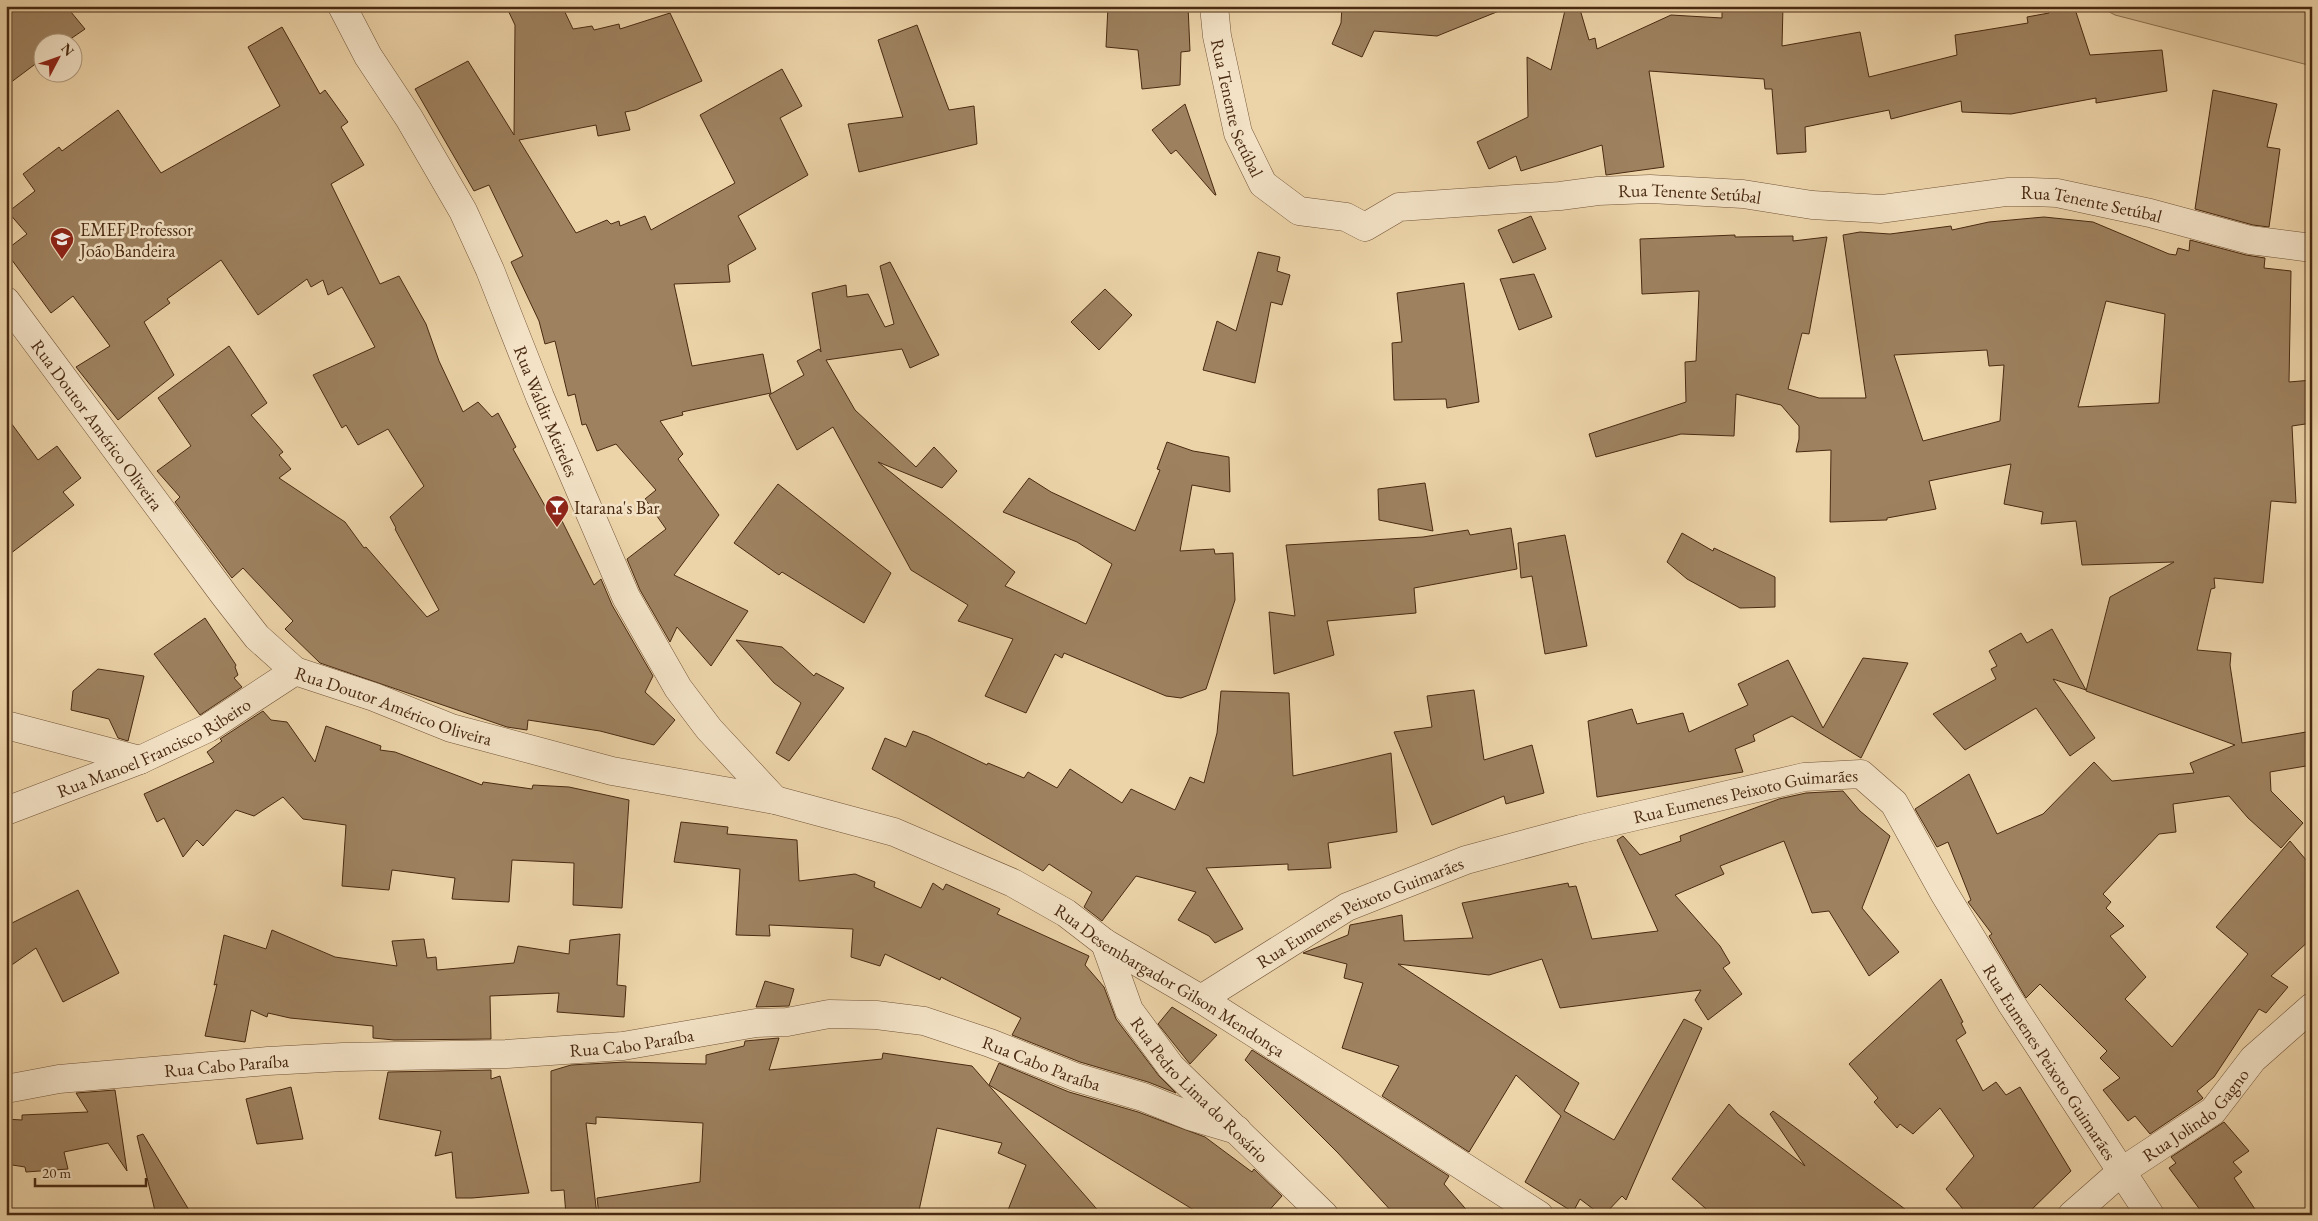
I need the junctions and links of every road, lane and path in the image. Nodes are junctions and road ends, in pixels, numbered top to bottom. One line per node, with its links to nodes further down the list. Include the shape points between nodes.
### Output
1 (342, 6): 8 (street, Rua Waldir Meireles, via 368,56 409,118 463,211 626,597 678,688 709,729)
2 (1214, 6): 3 (street, Rua Tenente Setúbal, via 1217,36 1238,133 1263,184 1299,211 1346,217 1364,227 1399,207 1598,191 1650,189 1743,194 1812,206 1881,209 2006,192 2031,192 2150,213 2250,240)
3 (2312, 248)
4 (6, 301): 5 (street, Rua Doutor Américo Oliveira, via 224,596 257,637)
5 (295, 671): 7 (street, Rua Manoel Francisco Ribeiro, via 208,728); 8 (street, Rua Doutor Américo Oliveira, via 374,697 451,728 583,764)
6 (6, 725): 7 (street)
7 (140, 760): 9 (street, Rua Manoel Francisco Ribeiro)
8 (775, 800): 10 (street, Rua Desembargador Gilson Mendonça, via 894,832 1012,882 1066,913)
9 (6, 811)
10 (1104, 943): 11 (street, Rua Desembargador Gilson Mendonça); 14 (street, Rua Pedro Lima do Rosário, via 1129,1010 1171,1067)
11 (1201, 999): 15 (street, Rua Eumenes Peixoto Guimarães, via 1347,907 1466,860 1581,829 1796,779 1861,774 1894,803 2011,1003); 17 (street, Rua Desembargador Gilson Mendonça)
12 (2312, 1007): 15 (street, Rua Jolindo Gagno, via 2253,1058 2213,1111)
13 (6, 1089): 14 (street, Rua Cabo Paraíba, via 59,1079 268,1061 506,1054 623,1046 829,1014 876,1015 924,1021 1075,1077)
14 (1237, 1130): 16 (street, Rua Pedro Lima do Rosário)
15 (2122, 1171): 18 (street, Rua Jolindo Gagno); 19 (street, Rua Eumenes Peixoto Guimarães)
16 (1324, 1215)
17 (1539, 1215)
18 (2072, 1215)
19 (2150, 1215)

